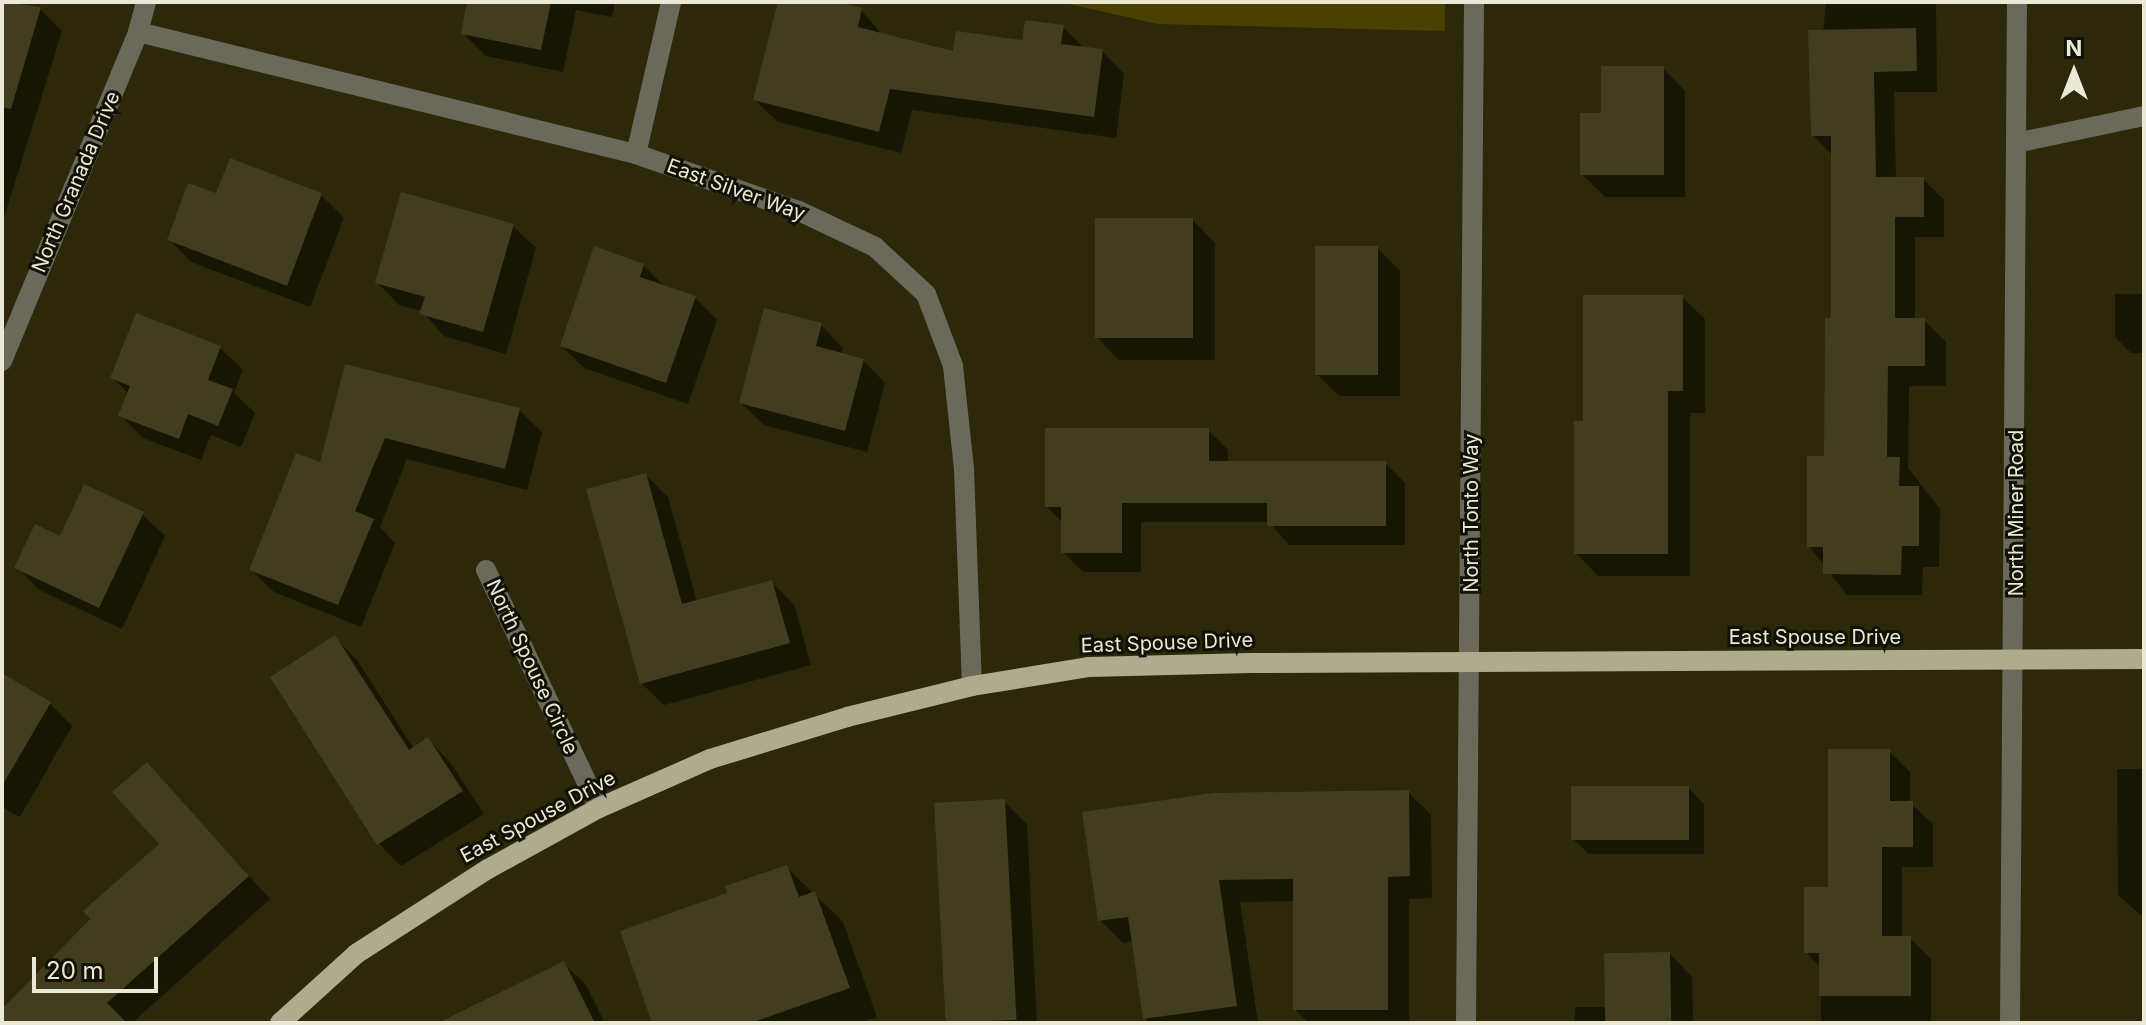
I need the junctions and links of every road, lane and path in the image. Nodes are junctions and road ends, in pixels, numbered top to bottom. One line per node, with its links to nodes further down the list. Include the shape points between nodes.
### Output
1 (146, 2): 5 (street, North Granada Drive)
2 (671, 2): 8 (street)
3 (1474, 2): 13 (street, North Tonto Way)
4 (2017, 2): 7 (street, North Miner Road)
5 (138, 32): 8 (street, East Silver Way); 9 (street, North Granada Drive)
6 (2144, 116): 7 (street)
7 (2016, 143): 12 (street, North Miner Road)
8 (636, 154): 14 (street, East Silver Way, via 799,211 875,247 926,294 953,366 964,469)
9 (2, 361)
10 (486, 570): 15 (street, North Spouse Circle)
11 (2144, 659): 12 (main road, East Spouse Drive)
12 (2015, 660): 13 (main road, East Spouse Drive); 18 (street, North Miner Road)
13 (1470, 664): 14 (main road, East Spouse Drive, via 1089,667); 17 (street, North Tonto Way)
14 (972, 686): 15 (main road, East Spouse Drive, via 710,759)
15 (599, 808): 16 (main road, East Spouse Drive, via 488,869 356,954)
16 (280, 1023)
17 (1466, 1023)
18 (2010, 1023)

